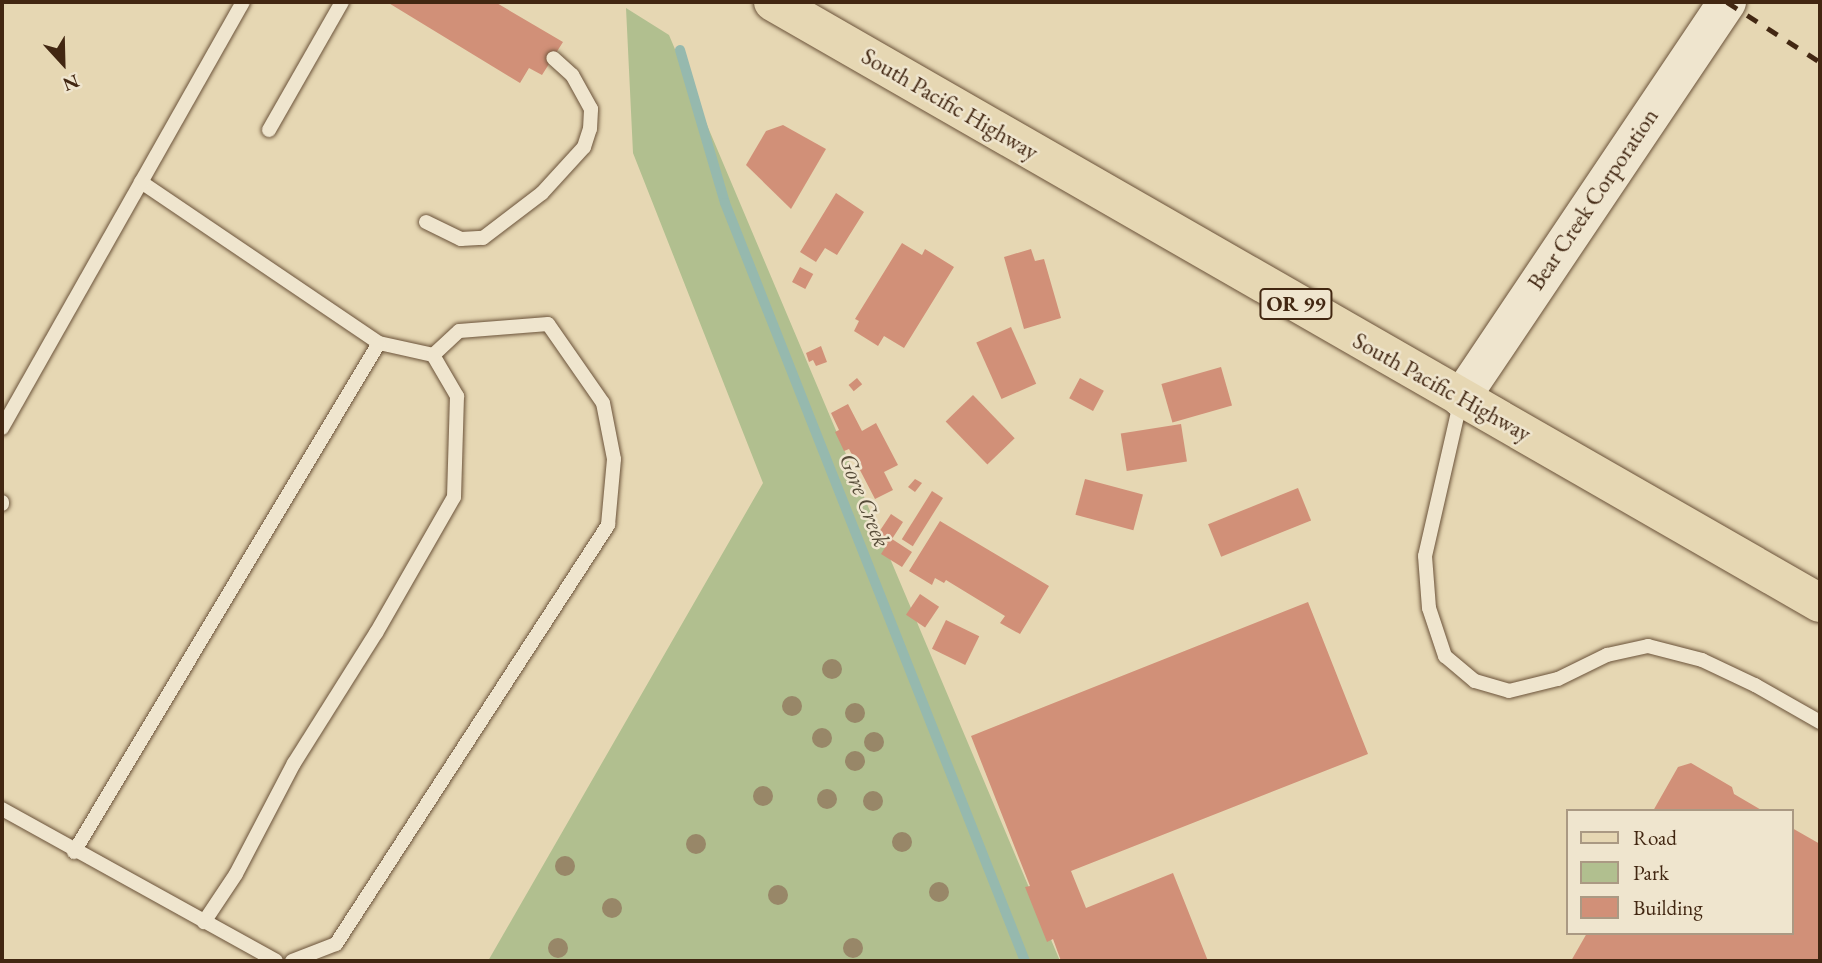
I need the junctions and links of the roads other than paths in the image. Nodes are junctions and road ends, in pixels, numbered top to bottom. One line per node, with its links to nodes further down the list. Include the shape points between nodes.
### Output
1 (243, 2): 7 (lane)
2 (342, 2): 6 (lane)
3 (773, 2): 11 (main road, South Pacific Highway / OR 99)
4 (1727, 2): 11 (street, Bear Creek Corporation)
5 (553, 58): 8 (lane, via 572,75 591,109 584,147 542,193 483,238 461,239)
6 (269, 130)
7 (141, 183): 9 (lane); 12 (lane)
8 (426, 222)
9 (379, 344): 10 (lane); 16 (lane)
10 (433, 355): 17 (lane, via 457,396 454,497); 19 (lane, via 459,331 548,324 603,403 614,459 608,525 335,944)
11 (1461, 398): 13 (main road, South Pacific Highway / OR 99); 14 (lane, via 1425,556 1429,608 1445,656 1475,681 1509,691 1558,680 1606,654 1648,646 1702,660)
12 (2, 428)
13 (1820, 603)
14 (1820, 722)
15 (2, 809): 16 (lane)
16 (74, 852): 17 (lane)
17 (204, 922): 18 (lane)
18 (276, 961)
19 (292, 961)

